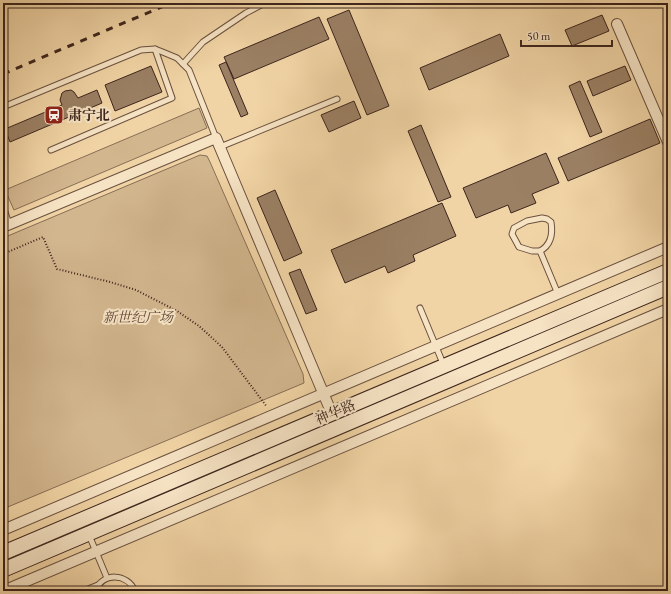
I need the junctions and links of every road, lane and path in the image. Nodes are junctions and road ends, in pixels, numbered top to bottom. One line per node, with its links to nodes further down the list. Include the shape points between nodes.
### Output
1 (265, 3): 4 (lane, via 203,42)
2 (617, 24): 8 (street)
3 (155, 49): 4 (lane, via 177,58); 6 (lane, via 141,50); 9 (lane, via 172,98)
4 (183, 64): 7 (lane, via 189,70)
5 (338, 99): 7 (lane)
6 (3, 107)
7 (218, 142): 11 (street); 22 (street)
8 (668, 142)
9 (51, 150)
10 (3, 206): 11 (lane)
11 (6, 226)
12 (668, 247): 17 (street)
13 (540, 251): 13 (lane, via 549,242 552,233 551,222 547,218 527,221 514,228 512,234 519,247); 17 (lane)
14 (3, 254): 24 (path, via 43,237 57,269 136,290 177,311 199,326 222,347)
15 (668, 270): 21 (main road, 神华路)
16 (668, 287): 26 (main road, 神华路)
17 (558, 294): 20 (street)
18 (420, 308): 20 (lane)
19 (668, 309): 27 (street)
20 (436, 346): 21 (lane); 22 (street)
21 (444, 366): 23 (main road, 神华路)
22 (323, 394): 23 (street); 24 (street)
23 (332, 414): 28 (main road, 神华路)
24 (273, 415): 25 (street)
25 (3, 530)
26 (88, 534): 27 (lane); 29 (main road, 神华路)
27 (96, 552): 30 (lane); 32 (street)
28 (3, 553)
29 (3, 570)
30 (107, 578): 31 (lane); 35 (lane, via 124,579)
31 (99, 584): 33 (lane); 34 (lane)
32 (4, 591)
33 (83, 591)
34 (96, 591)
35 (134, 591)

